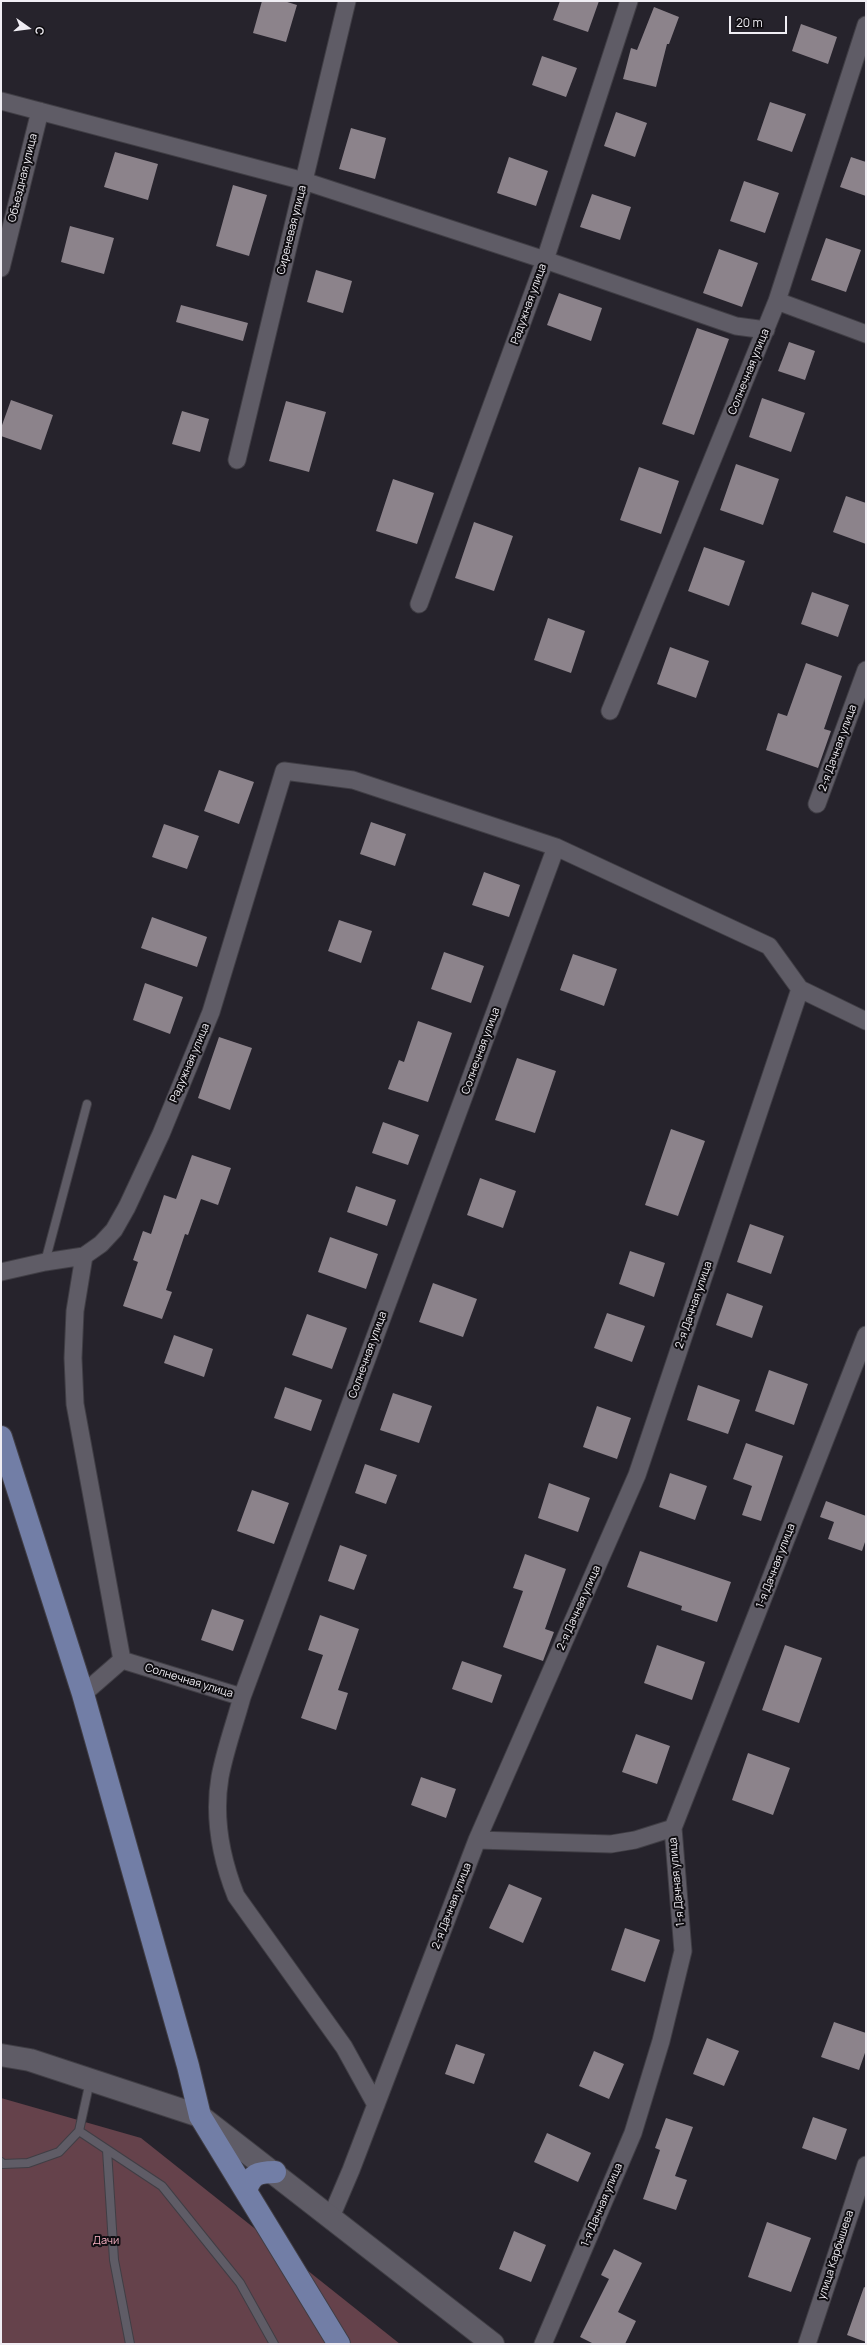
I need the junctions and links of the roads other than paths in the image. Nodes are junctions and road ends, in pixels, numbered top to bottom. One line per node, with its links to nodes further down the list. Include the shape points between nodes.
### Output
1 (347, 1): 6 (street, Сиреневая улица)
2 (629, 1): 7 (street, Радужная улица)
3 (866, 25): 9 (street, Солнечная улица)
4 (1, 101): 5 (street)
5 (40, 111): 6 (street); 8 (street, Объездная улица)
6 (304, 181): 7 (street); 12 (street, Сиреневая улица)
7 (545, 260): 10 (street, via 736,326); 13 (street, Радужная улица)
8 (1, 268)
9 (777, 301): 10 (street, Солнечная улица); 11 (street)
10 (766, 330): 15 (street, Солнечная улица)
11 (866, 334)
12 (237, 460)
13 (419, 604)
14 (866, 670): 16 (street, 2-я Дачная улица)
15 (610, 711)
16 (817, 804)
17 (556, 847): 18 (street, via 768,946); 21 (street, Радужная улица, via 353,780 284,770 212,1012 127,1207 114,1230 101,1244); 28 (street, Солнечная улица)
18 (800, 989): 19 (street); 30 (street, 2-я Дачная улица, via 637,1475)
19 (866, 1021)
20 (87, 1104): 22 (lane)
21 (84, 1256): 22 (street, Радужная улица); 26 (street, via 75,1311 75,1404)
22 (45, 1262): 23 (street, Радужная улица)
23 (1, 1272)
24 (866, 1336): 29 (street, 1-я Дачная улица)
25 (1, 1437): 27 (main road)
26 (122, 1660): 27 (street); 28 (street, Солнечная улица)
27 (82, 1694): 34 (main road)
28 (242, 1697): 33 (street, via 220,1777 217,1820 227,1873 236,1896 344,2047)
29 (673, 1828): 30 (street, via 652,1836 611,1844); 46 (street, 1-я Дачная улица, via 683,1951 661,2041 633,2133)
30 (477, 1840): 33 (street, 2-я Дачная улица)
31 (1, 2056): 32 (street, via 30,2060)
32 (90, 2080): 34 (street); 35 (lane)
33 (376, 2105): 41 (street, 2-я Дачная улица)
34 (200, 2116): 39 (street); 40 (main road)
35 (79, 2131): 36 (lane); 37 (lane, via 59,2152 28,2163)
36 (107, 2150): 42 (lane, via 114,2260); 43 (lane, via 162,2186 240,2283)
37 (1, 2162)
38 (866, 2165): 47 (street, улица Карбышева)
39 (275, 2172): 40 (main road, via 259,2172 250,2179); 41 (street)
40 (246, 2190): 44 (main road)
41 (331, 2217): 45 (street)
42 (130, 2344)
43 (274, 2344)
44 (339, 2344)
45 (493, 2344)
46 (543, 2344)
47 (807, 2344)

